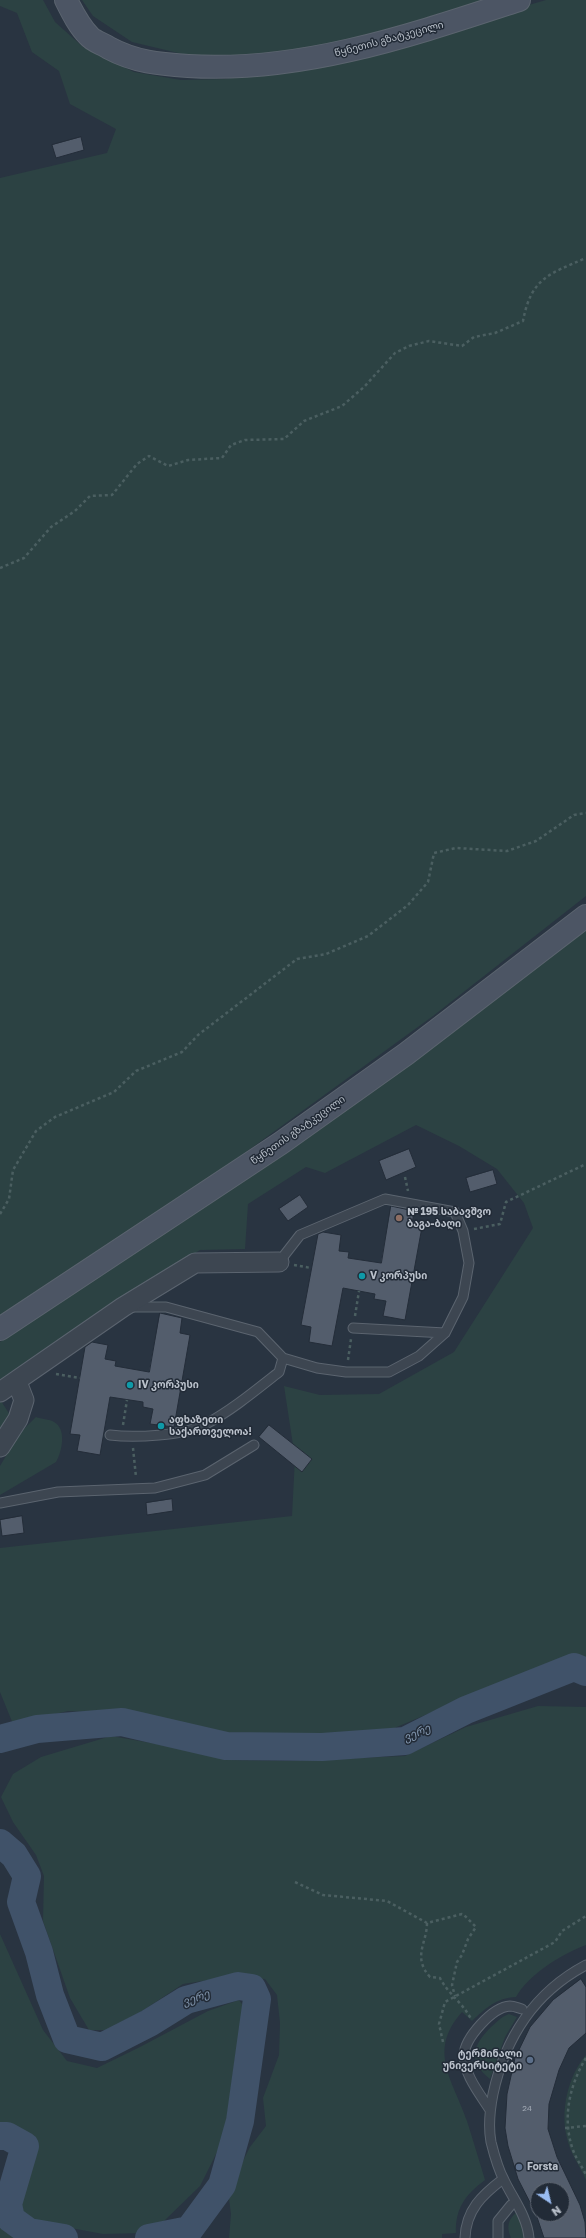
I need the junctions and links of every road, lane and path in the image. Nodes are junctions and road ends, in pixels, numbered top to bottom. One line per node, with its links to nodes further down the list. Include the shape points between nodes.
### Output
1 (66, 0): 2 (main road, წყნეთის გზატკეცილი, via 89,37 128,58 222,68 281,63 348,52 434,28)
2 (519, 0)
3 (586, 258): 4 (path, via 547,274 526,302 523,321 495,333 474,337 462,346 429,341 409,346 395,353 342,406 304,421 284,439 245,440 231,445 222,458 188,460 168,466 149,456 137,464 112,496 90,496 75,511 51,526 24,558)
4 (0, 568)
5 (586, 813): 10 (path, via 574,815 536,841 507,851 456,848 434,853 428,882 408,905 368,936 326,954 297,959 198,1035 182,1052 136,1071 114,1092 55,1117 36,1131 12,1170 9,1199)
6 (586, 916): 17 (main road, წყნეთის გზატკეცილი, via 406,1054 287,1138)
7 (586, 1164): 11 (path, via 506,1202 500,1224)
8 (405, 1176): 9 (path)
9 (409, 1195)
10 (0, 1214)
11 (463, 1231): 12 (lane, via 455,1212 385,1199 300,1235); 18 (lane, via 469,1263 463,1297)
12 (279, 1262): 14 (street, via 194,1263)
13 (359, 1291): 15 (path)
14 (123, 1307): 19 (lane, via 166,1307 258,1332); 21 (street)
15 (355, 1314)
16 (353, 1328): 18 (lane); 20 (path)
17 (0, 1329)
18 (445, 1333): 20 (lane, via 419,1356 389,1372)
19 (283, 1358): 20 (lane, via 317,1368); 26 (lane, via 279,1372 206,1425)
20 (346, 1372)
21 (17, 1382): 22 (street); 28 (street, via 24,1400 18,1419)
22 (0, 1392)
23 (127, 1400): 24 (path)
24 (124, 1422)
25 (110, 1435): 26 (lane)
26 (132, 1438): 29 (path)
27 (254, 1444): 29 (lane, via 205,1475 155,1488)
28 (0, 1447)
29 (137, 1489): 30 (lane, via 58,1492)
30 (0, 1503)
31 (295, 1882): 33 (path, via 323,1894 387,1901)
32 (586, 1916): 35 (path, via 562,1931 555,1942)
33 (427, 1923): 35 (path, via 427,1932 420,1950 427,1974 440,1978 447,1992); 35 (path, via 462,1914 476,1927 457,1962 452,1985)
34 (586, 1965): 40 (lane, via 555,1985 525,2017 505,2052)
35 (456, 1996): 37 (path, via 471,2018 468,2022); 38 (path, via 445,2002 439,2024)
36 (522, 2009): 37 (lane, via 510,2006 502,2008)
37 (470, 2036): 40 (lane, via 464,2055 467,2072)
38 (442, 2042)
39 (585, 2058): 42 (path, via 576,2074 569,2097)
40 (490, 2110): 44 (lane, via 491,2142)
41 (586, 2126): 42 (path)
42 (567, 2128): 43 (path, via 574,2152)
43 (586, 2175)
44 (503, 2179): 46 (lane, via 475,2204 465,2226); 48 (lane, via 525,2219)
45 (511, 2205): 47 (lane, via 498,2221)
46 (465, 2238)
47 (498, 2238)
48 (529, 2238)

